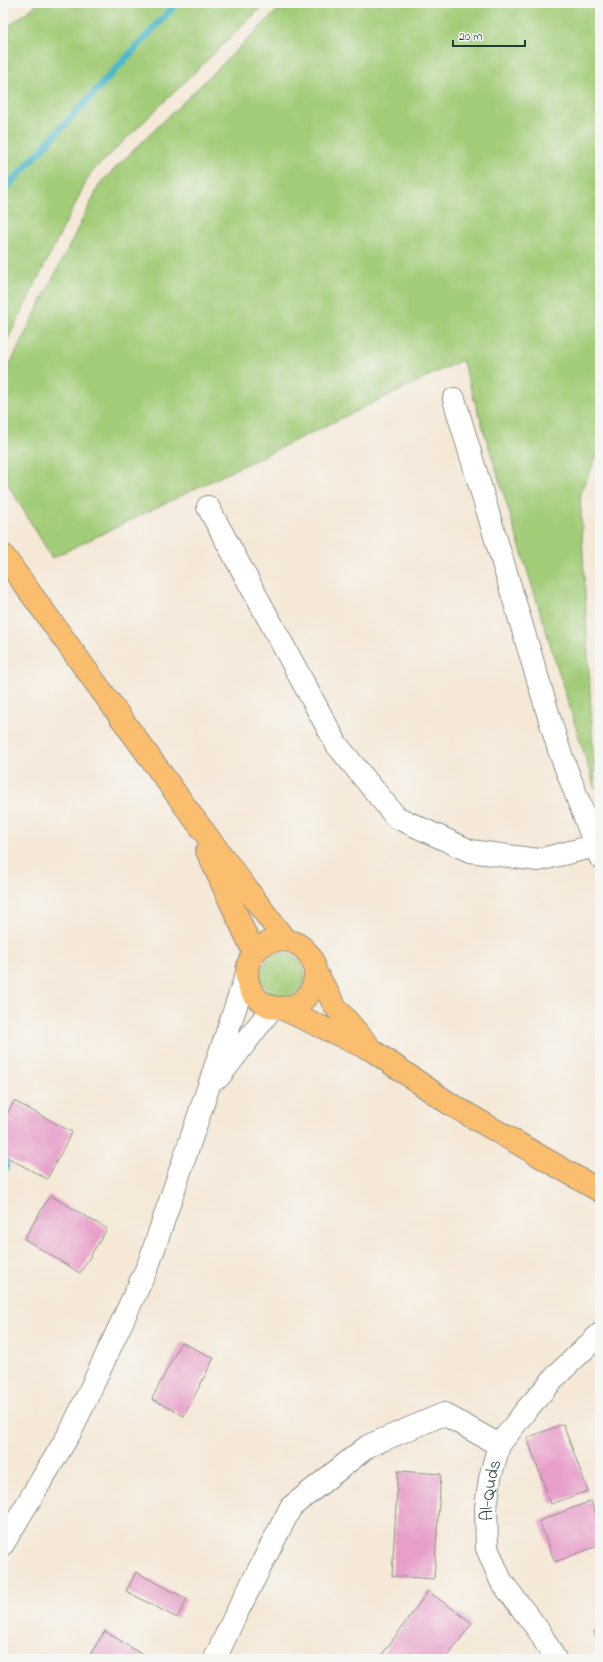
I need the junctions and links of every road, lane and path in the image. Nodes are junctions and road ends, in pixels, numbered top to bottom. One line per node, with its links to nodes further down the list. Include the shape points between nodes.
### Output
1 (454, 399): 5 (street, via 558,750)
2 (208, 507): 5 (street, via 337,745 396,817 470,851 538,860)
3 (3, 555): 4 (main road)
4 (190, 813): 6 (main road); 7 (main road)
5 (598, 852)
6 (285, 940): 7 (main road, via 262,945); 8 (main road, via 297,944 306,951 313,961)
7 (254, 953): 9 (main road, via 248,964)
8 (315, 971): 10 (main road, via 310,993 303,1001 294,1007); 11 (main road, via 337,1009)
9 (246, 976): 10 (main road, via 254,997 262,1004); 12 (street)
10 (278, 1008): 11 (main road); 12 (street)
11 (373, 1051): 13 (main road, via 450,1104 538,1156)
12 (208, 1090): 16 (street, via 148,1266 71,1431)
13 (600, 1186)
14 (598, 1337): 15 (street, Al-Quds, via 558,1373)
15 (499, 1445): 17 (street, via 444,1414 368,1446 291,1507); 18 (street, Al-Quds, via 490,1478 486,1508 487,1548 501,1581 539,1631)
16 (3, 1544)
17 (215, 1659)
18 (555, 1659)

